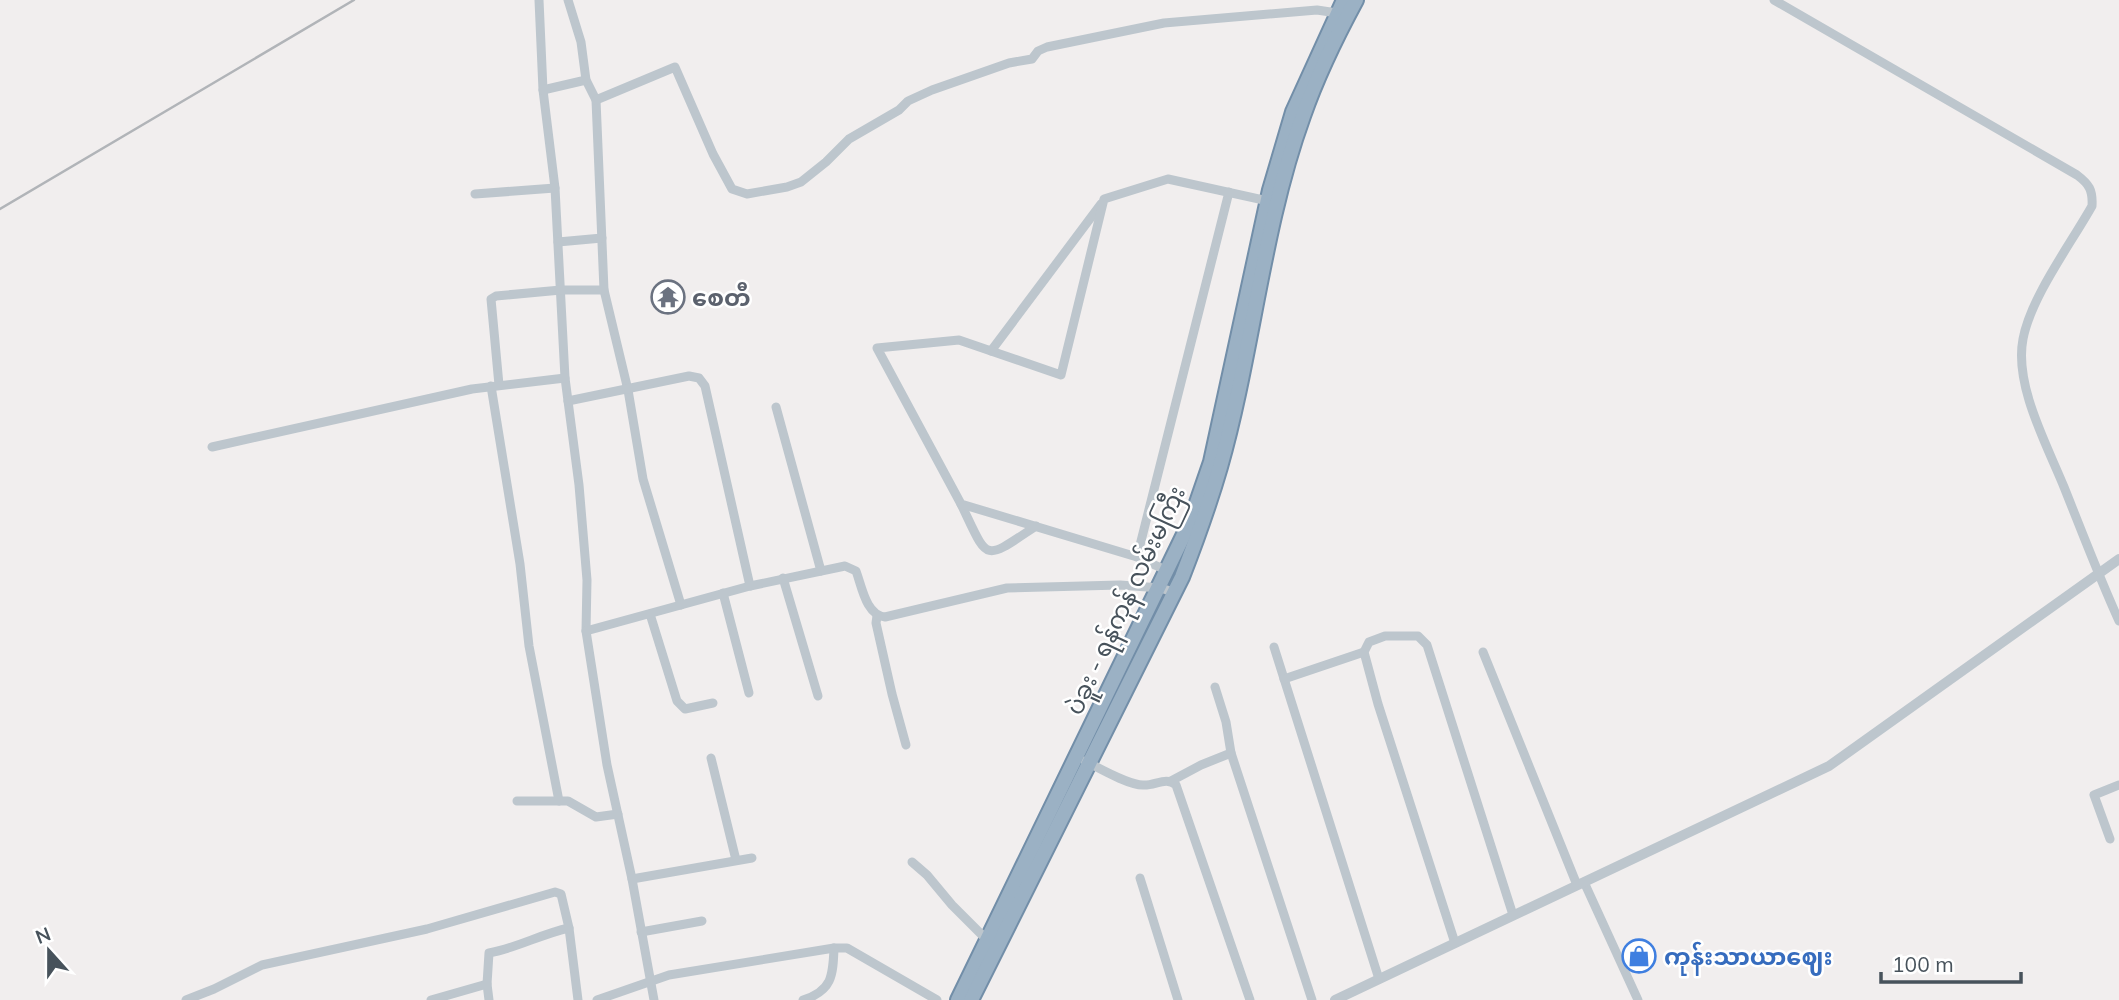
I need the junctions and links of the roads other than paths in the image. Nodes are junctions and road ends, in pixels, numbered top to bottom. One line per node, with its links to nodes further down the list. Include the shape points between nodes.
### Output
1 (539, 0): 7 (street)
2 (568, 0): 6 (street)
3 (1356, 0): 13 (highway, ပဲခူး - ရန်ကုန် လမ်းမကြီး, via 1303,116)
4 (1774, 0): 31 (street, via 2088,183 2092,206 2031,312 2021,366 2029,400)
5 (1340, 7): 8 (street, via 1176,22 1047,47 1032,59 1009,62 908,101 849,139 801,182 747,194 732,189 675,67); 13 (highway, ပဲခူး - ရန်ကုန် လမ်းမကြီး, via 1293,112)
6 (586, 80): 7 (street); 8 (street)
7 (543, 90): 9 (street)
8 (596, 100): 14 (street)
9 (555, 188): 11 (street); 15 (street)
10 (1229, 192): 12 (street, via 1168,179); 13 (street); 27 (street)
11 (475, 194)
12 (1104, 199): 18 (street); 18 (street, via 1061,375)
13 (1273, 202): 30 (highway, ပဲခူး - ရန်ကုန် လမ်းမကြီး, via 1211,462); 34 (highway, ပဲခူး - ရန်ကုန် လမ်းမကြီး, via 1220,465 1202,524)
14 (602, 238): 15 (street); 17 (street)
15 (558, 242): 16 (street)
16 (561, 290): 17 (street); 19 (street); 20 (street, via 491,299)
17 (604, 290): 21 (street)
18 (991, 351): 25 (street, via 959,340 877,348)
19 (565, 378): 20 (street); 22 (street)
20 (495, 386): 24 (street); 56 (street, via 529,646)
21 (628, 390): 22 (street); 33 (street, via 689,376 699,378 705,386); 36 (street, via 643,478)
22 (568, 401): 40 (street, via 587,580)
23 (776, 407): 29 (street)
24 (212, 447)
25 (961, 504): 26 (street); 26 (street, via 987,551 996,552)
26 (1036, 526): 27 (street)
27 (1137, 557): 30 (street)
28 (2119, 559): 31 (street)
29 (821, 571): 32 (street); 38 (street, via 845,566 856,571)
30 (1168, 571): 34 (highway, ပဲခူး - ရန်ကုန် လမ်းမကြီး)
31 (2097, 574): 39 (street); 64 (street, via 1829,766)
32 (783, 578): 33 (street); 47 (street)
33 (750, 586): 35 (street)
34 (1167, 590): 38 (street, via 1119,585 1007,588); 52 (highway, ပဲခူး - ရန်ကုန် လမ်းမကြီး)
35 (723, 593): 36 (street); 46 (street)
36 (681, 605): 37 (street)
37 (650, 614): 40 (street); 48 (street, via 677,701 685,709)
38 (877, 616): 49 (street)
39 (2119, 621)
40 (586, 631): 57 (street)
41 (1274, 647): 44 (street)
42 (1364, 652): 44 (street); 65 (street, via 1369,642 1385,636 1418,636 1427,645); 70 (street)
43 (1483, 652): 64 (street)
44 (1284, 680): 72 (street)
45 (1215, 687): 50 (street)
46 (749, 693)
47 (818, 696)
48 (713, 703)
49 (906, 745)
50 (1231, 753): 53 (street); 87 (street)
51 (711, 758): 60 (street)
52 (1083, 760): 53 (street, via 1139,785); 69 (highway, ပဲခူး - ရန်ကုန် လမ်းမကြီး); 84 (highway, ပဲခူး - ရန်ကုန် လမ်းမကြီး)
53 (1171, 781): 86 (street)
54 (2119, 785): 58 (street, via 2094,795)
55 (517, 801): 56 (street)
56 (559, 801): 57 (street, via 580,806 596,817)
57 (618, 814): 63 (street)
58 (2110, 839)
59 (752, 858): 60 (street)
60 (736, 860): 63 (street)
61 (912, 862): 69 (street)
62 (1140, 878): 85 (street)
63 (632, 880): 68 (street)
64 (1580, 883): 65 (street); 89 (street)
65 (1513, 915): 70 (street)
66 (702, 920): 68 (street)
67 (569, 928): 74 (street, via 489,953); 75 (street, via 561,894 555,892 426,929 262,965); 78 (street)
68 (641, 932): 73 (street)
69 (988, 942): 83 (highway, ပဲခူး - ရန်ကုန် လမ်းမကြီး)
70 (1455, 943): 72 (street)
71 (834, 948): 73 (street); 81 (street, via 830,983 818,995); 82 (street, via 847,948)
72 (1379, 979): 88 (street)
73 (652, 981): 79 (street); 80 (street)
74 (487, 984): 76 (street); 77 (street)
75 (186, 1000)
76 (431, 1000)
77 (489, 1000)
78 (578, 1000)
79 (597, 1000)
80 (654, 1000)
81 (803, 1000)
82 (937, 1000)
83 (958, 1000)
84 (971, 1000)
85 (1178, 1000)
86 (1250, 1000)
87 (1312, 1000)
88 (1335, 1000)
89 (1638, 1000)

